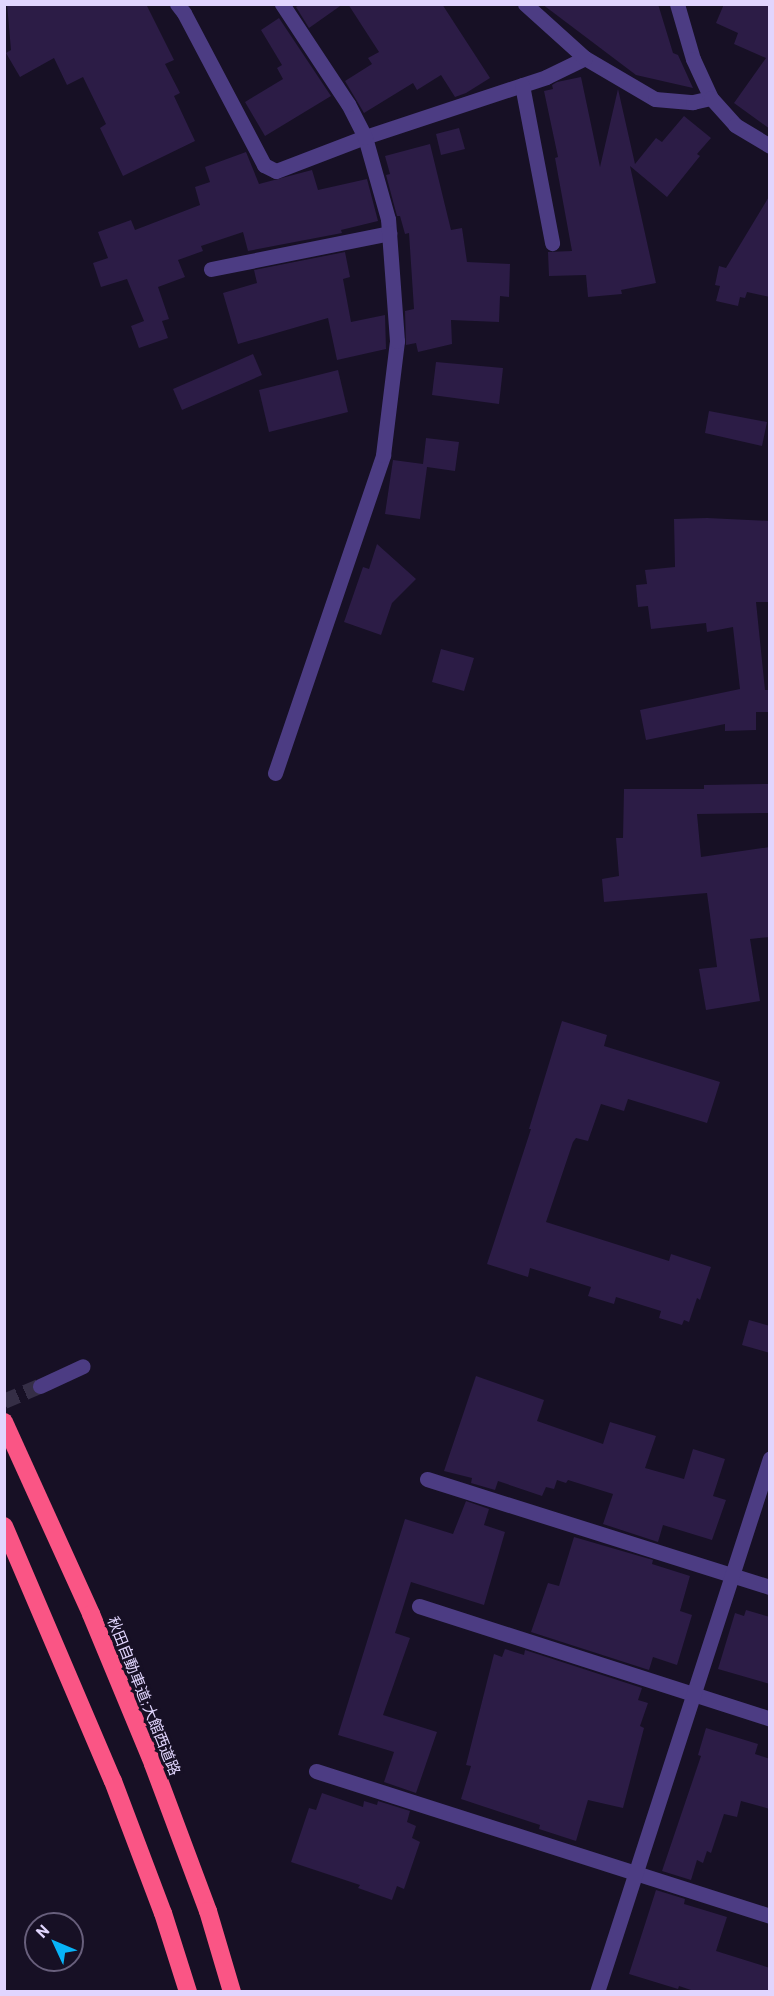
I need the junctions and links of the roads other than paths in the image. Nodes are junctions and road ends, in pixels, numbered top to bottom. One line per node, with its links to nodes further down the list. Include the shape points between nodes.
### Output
1 (177, 4): 8 (street, via 264,165 276,171)
2 (282, 4): 8 (street, via 348,104)
3 (525, 4): 5 (street)
4 (677, 4): 7 (street, via 693,59)
5 (585, 58): 6 (street); 7 (street, via 655,99 693,102)
6 (522, 85): 8 (street); 11 (street)
7 (711, 98): 9 (street, via 735,125)
8 (365, 137): 10 (street)
9 (770, 146)
10 (389, 233): 12 (street); 13 (street, via 397,341 383,455)
11 (552, 243)
12 (212, 269)
13 (276, 773)
14 (83, 1366): 15 (street)
15 (40, 1386)
16 (4, 1422): 29 (highway, 秋田自動車道;大館西道路, via 91,1614 153,1764 208,1911)
17 (770, 1458): 20 (street)
18 (427, 1479): 20 (street)
19 (4, 1526): 28 (highway, via 113,1781)
20 (732, 1576): 21 (street); 23 (street)
21 (770, 1587)
22 (419, 1606): 23 (street)
23 (693, 1694): 24 (street); 26 (street)
24 (770, 1719)
25 (316, 1771): 26 (street)
26 (635, 1874): 27 (street); 30 (street)
27 (770, 1916)
28 (188, 1992)
29 (232, 1992)
30 (597, 1992)

